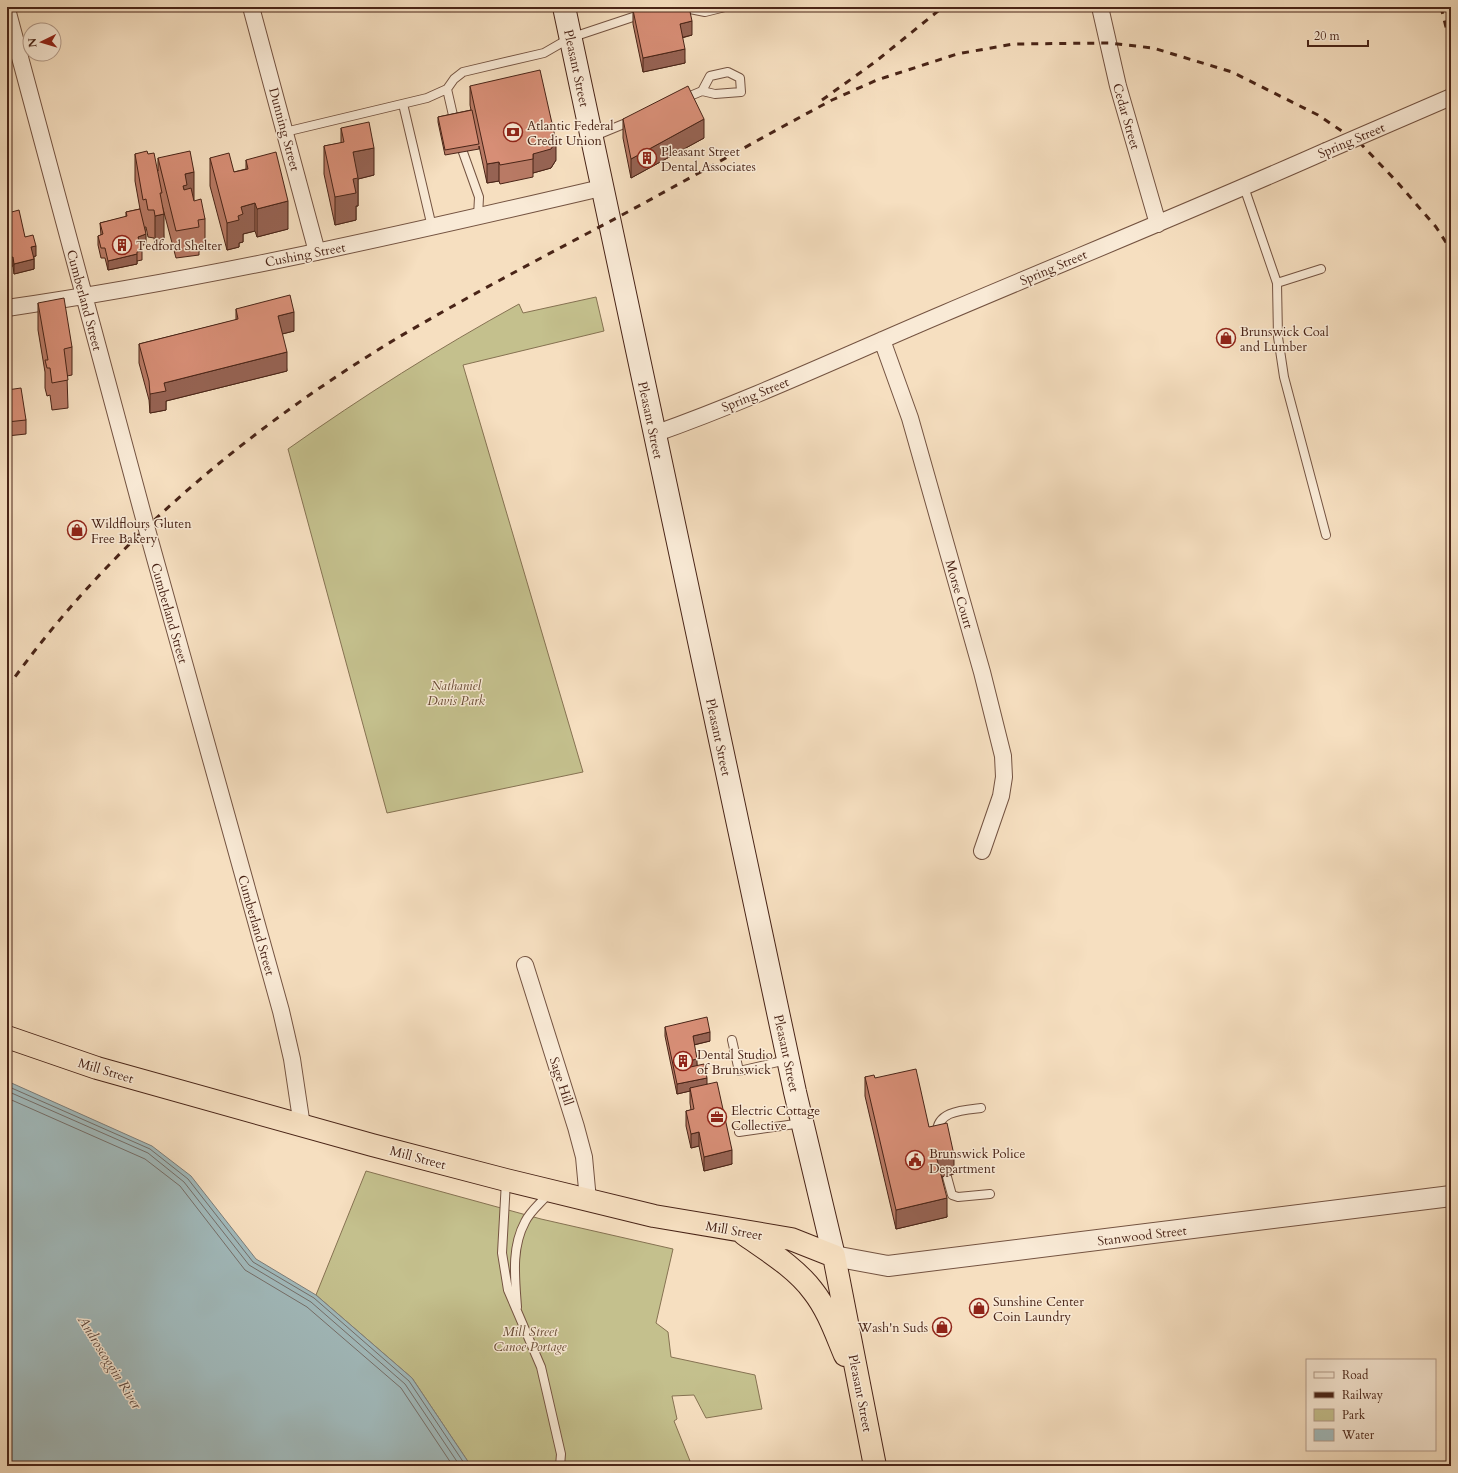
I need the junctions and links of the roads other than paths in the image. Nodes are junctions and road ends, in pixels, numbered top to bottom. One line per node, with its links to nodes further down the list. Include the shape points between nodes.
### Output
1 (251, 7): 15 (street, Dunning Street)
2 (564, 7): 8 (main road, Pleasant Street)
3 (680, 7): 4 (lane, via 705,12)
4 (725, 7)
5 (1100, 7): 20 (street, Cedar Street, via 1118,86)
6 (7, 9): 25 (street, Cumberland Street)
7 (650, 12): 8 (lane)
8 (570, 38): 9 (lane, via 544,54 463,72 454,79); 16 (main road, Pleasant Street)
9 (448, 89): 13 (lane); 19 (lane, via 456,132 479,197)
10 (702, 91): 10 (lane, via 715,94 741,92 740,78 728,72 710,76); 12 (lane)
11 (1451, 97): 17 (street, Spring Street, bridge)
12 (673, 103)
13 (403, 104): 15 (lane); 21 (lane)
14 (637, 118): 16 (lane)
15 (285, 132): 22 (street, Dunning Street)
16 (592, 138): 18 (main road, Pleasant Street)
17 (1244, 187): 20 (street, Spring Street); 24 (lane)
18 (601, 188): 19 (street, Cushing Street); 28 (main road, Pleasant Street)
19 (478, 217): 21 (street, Cushing Street)
20 (1158, 224): 27 (street, Spring Street)
21 (432, 227): 22 (street, Cushing Street)
22 (317, 252): 25 (street, Cushing Street)
23 (1320, 269): 24 (lane)
24 (1277, 283): 29 (lane, via 1278,337 1284,377)
25 (84, 297): 26 (street, Cushing Street); 37 (street, Cumberland Street, via 281,1011 292,1059)
26 (7, 308)
27 (882, 340): 28 (street, Spring Street); 30 (street, Morse Court, via 912,425 982,672 1003,756 1004,777 1001,796)
28 (654, 434): 34 (main road, Pleasant Street)
29 (1326, 534)
30 (982, 851)
31 (525, 965): 45 (street, Sage Hill, via 576,1127 584,1157)
32 (7, 1036): 37 (highway, Mill Street, via 97,1068)
33 (732, 1040): 34 (lane, via 739,1071)
34 (788, 1060): 36 (main road, Pleasant Street)
35 (981, 1108): 39 (lane, via 956,1111 943,1118 936,1131)
36 (803, 1123): 38 (lane); 47 (main road, Pleasant Street)
37 (302, 1126): 41 (highway, Mill Street)
38 (739, 1132)
39 (939, 1146)
40 (943, 1160): 43 (lane, via 952,1195 958,1197)
41 (506, 1180): 42 (highway, Mill Street); 48 (lane, via 502,1253 508,1290)
42 (552, 1191): 45 (highway, Mill Street); 48 (lane, via 526,1220 516,1241)
43 (990, 1194)
44 (1451, 1196): 47 (street, Stanwood Street, via 888,1266)
45 (588, 1200): 46 (highway, Mill Street, via 654,1216)
46 (742, 1232): 47 (highway, Mill Street, via 791,1239); 49 (highway, via 787,1266 814,1292)
47 (834, 1256): 49 (highway, Pleasant Street)
48 (518, 1314): 50 (lane, via 541,1367 561,1454)
49 (861, 1389): 51 (highway, Pleasant Street)
50 (560, 1466)
51 (875, 1466)

